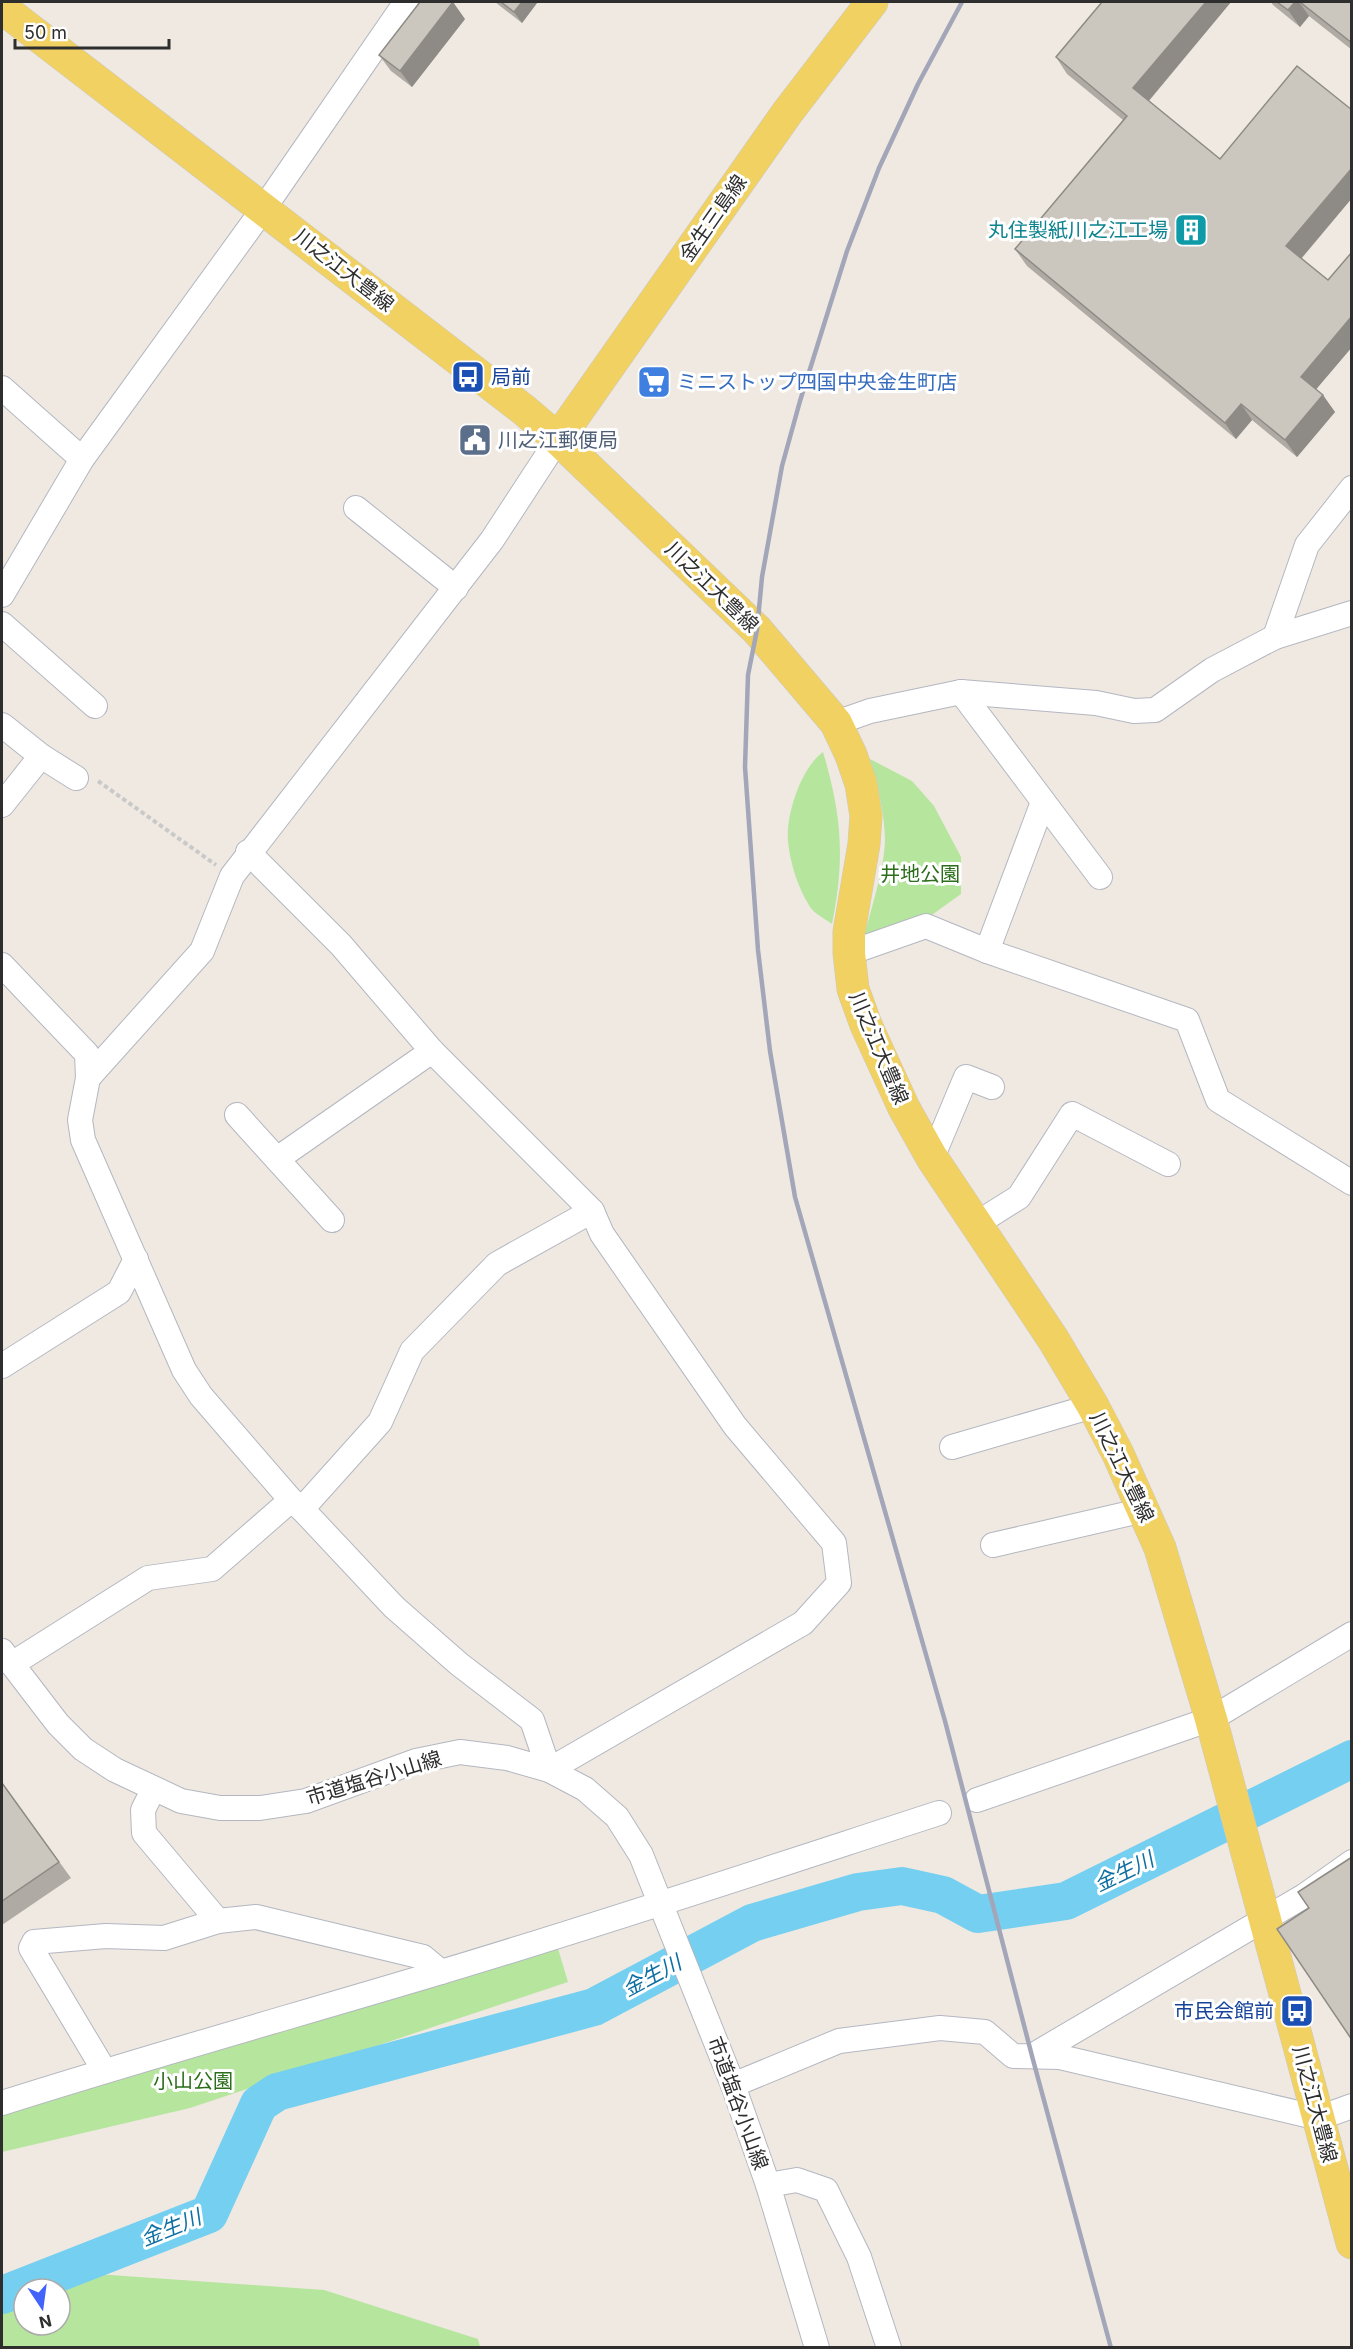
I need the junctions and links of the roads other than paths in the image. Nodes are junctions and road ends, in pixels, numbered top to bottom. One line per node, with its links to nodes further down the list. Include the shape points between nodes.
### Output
1 (406, 2): 4 (street)
2 (872, 2): 6 (main road, 金生三島線, via 780,123)
3 (2, 8): 4 (main road, 川之江大豊線)
4 (264, 208): 6 (main road, 川之江大豊線); 7 (street)
5 (2, 388): 7 (street)
6 (558, 439): 10 (street); 17 (main road, 川之江大豊線, via 757,630)
7 (82, 459): 11 (street)
8 (1352, 488): 14 (street, via 1307,545)
9 (356, 507): 10 (street)
10 (456, 588): 23 (street)
11 (2, 595)
12 (1352, 613): 14 (street)
13 (2, 624): 16 (street)
14 (1275, 637): 15 (street, via 1212,670 1155,710)
15 (961, 692): 17 (street, via 870,711); 21 (street)
16 (95, 706)
17 (836, 723): 26 (main road, 川之江大豊線, via 861,784 866,816)
18 (2, 725): 19 (street)
19 (41, 756): 20 (street); 22 (street)
20 (76, 778)
21 (1043, 802): 24 (street); 25 (street)
22 (2, 805)
23 (248, 852): 28 (street, via 340,945); 29 (street, via 232,876 202,951)
24 (1100, 877)
25 (987, 951): 26 (street, via 926,926); 35 (street, via 1187,1020 1218,1100)
26 (849, 953): 32 (main road, 川之江大豊線, via 853,989 866,1025)
27 (2, 964): 29 (street, via 87,1054)
28 (432, 1051): 33 (street); 36 (street)
29 (88, 1078): 39 (street, via 80,1120 83,1140)
30 (993, 1087): 32 (street, via 966,1077)
31 (237, 1115): 33 (street)
32 (932, 1158): 38 (main road, 川之江大豊線)
33 (277, 1159): 37 (street)
34 (1168, 1164): 38 (street, via 1072,1114 1019,1197)
35 (1352, 1183)
36 (592, 1211): 43 (street, via 497,1264 412,1351 380,1422); 49 (street, via 602,1234 735,1426 834,1543 839,1583 803,1623)
37 (332, 1220)
38 (976, 1224): 41 (main road, 川之江大豊線)
39 (136, 1259): 40 (street, via 119,1292); 43 (street, via 184,1370 201,1396)
40 (2, 1366)
41 (1093, 1406): 42 (street); 44 (main road, 川之江大豊線)
42 (952, 1447)
43 (297, 1504): 47 (street, via 212,1569 148,1578); 49 (street, via 394,1606 459,1664 532,1720)
44 (1144, 1510): 45 (street); 48 (main road, 川之江大豊線, via 1163,1558)
45 (993, 1545)
46 (1352, 1634): 48 (street)
47 (7, 1657): 50 (street, 市道塩谷小山線, via 58,1724 83,1749)
48 (1211, 1719): 51 (street); 55 (main road, 川之江大豊線)
49 (549, 1770): 50 (street, 市道塩谷小山線, via 507,1758 460,1752 416,1761 306,1801 260,1808 220,1808 181,1801); 54 (street, 市道塩谷小山線, via 585,1789 617,1817 641,1855)
50 (153, 1790): 56 (street, via 143,1810 144,1833)
51 (977, 1800)
52 (939, 1813): 54 (street)
53 (1352, 1862): 55 (street)
54 (662, 1908): 57 (street); 60 (street, 市道塩谷小山線)
55 (1264, 1918): 58 (street); 63 (main road, 川之江大豊線)
56 (218, 1921): 57 (street, via 256,1917 423,1957); 59 (street, via 164,1938 106,1936 34,1942 31,1948)
57 (441, 1972): 59 (street)
58 (1032, 2056): 60 (street, via 1013,2056 985,2032 940,2028 839,2041); 63 (street, via 1060,2057)
59 (104, 2070): 61 (street)
60 (733, 2085): 64 (street, 市道塩谷小山線)
61 (2, 2103)
62 (1352, 2106): 63 (street)
63 (1319, 2118): 65 (main road, 川之江大豊線)
64 (768, 2185): 66 (street, 市道塩谷小山線); 67 (street, via 797,2180 826,2190 859,2257)
65 (1352, 2242)
66 (817, 2348)
67 (889, 2348)

